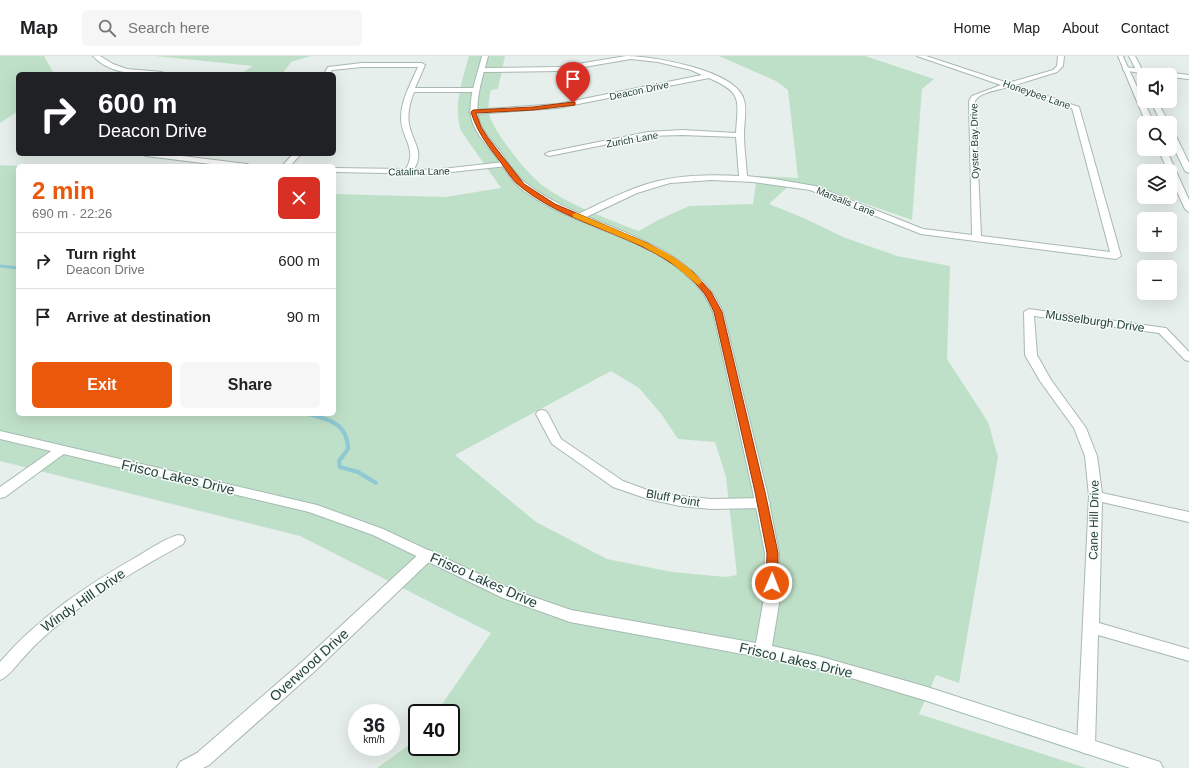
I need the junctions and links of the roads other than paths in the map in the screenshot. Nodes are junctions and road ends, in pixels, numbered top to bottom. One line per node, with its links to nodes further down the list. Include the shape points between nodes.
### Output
1 (96, 56): 10 (street, via 107,65)
2 (485, 56): 11 (street)
3 (920, 56): 21 (street, Honeybee Lane)
4 (1121, 56): 8 (street)
5 (1132, 56): 9 (street)
6 (631, 57): 11 (street, via 560,69); 19 (street, via 678,64)
7 (1059, 57): 21 (street, Oyster Bay Drive, via 1060,66 1055,71)
8 (1125, 68): 12 (street); 25 (street)
9 (1138, 68)
10 (124, 70): 16 (street); 17 (street)
11 (482, 70): 23 (street)
12 (1137, 70)
13 (329, 71): 22 (street, via 362,65 422,65)
14 (1177, 71): 15 (street)
15 (1189, 71)
16 (119, 72)
17 (143, 72)
18 (1177, 75): 20 (street)
19 (709, 76): 24 (street, Deacon Drive, via 558,106); 26 (street, via 728,84 738,93 741,101)
20 (1189, 77)
21 (1010, 85): 41 (street, Oyster Bay Drive, via 984,92 972,101); 42 (street, Honeybee Lane, via 1075,107)
22 (412, 90): 23 (street); 37 (street, via 406,105 405,119 407,133 416,156)
23 (476, 90): 24 (street)
24 (473, 112): 34 (street, via 478,127)
25 (1147, 116)
26 (740, 135): 28 (street, Zurich Lane, via 648,134); 38 (street)
27 (1177, 146): 36 (street)
28 (549, 154)
29 (163, 156): 32 (street)
30 (295, 156): 33 (street)
31 (1165, 156): 39 (street)
32 (230, 164)
33 (288, 164)
34 (504, 164): 37 (street, Catalina Lane, via 441,172); 40 (street, via 522,185 537,196)
35 (336, 170): 37 (street, Catalina Lane)
36 (1189, 171)
37 (408, 172)
38 (743, 179): 40 (street, Marsalis Lane, via 691,179 650,185); 41 (street, Marsalis Lane, via 812,188 921,231)
39 (1189, 209)
40 (579, 217): 50 (street, via 645,244 671,259 691,274 708,293 718,312)
41 (977, 238): 42 (street, Marsalis Lane)
42 (1116, 256)
43 (1029, 312): 44 (street, Musselburgh Drive, via 1162,330); 49 (street, Cane Hill Drive, via 1031,355 1046,381 1080,428 1091,456)
44 (1189, 358)
45 (542, 414): 50 (street, Bluff Point, via 556,441 618,484 648,495 680,501 711,504)
46 (0, 435): 47 (street, Frisco Lakes Drive)
47 (61, 450): 48 (street); 53 (street, Frisco Lakes Drive, via 312,508 378,532)
48 (0, 494)
49 (1096, 496): 51 (street); 54 (street, Cane Hill Drive)
50 (763, 503): 55 (street, via 772,553 772,598)
51 (1189, 518)
52 (178, 540): 57 (street, Windy Hill Drive, via 127,569 37,632)
53 (427, 555): 55 (street, Frisco Lakes Drive, via 508,594 570,616); 59 (street, Overwood Drive, via 309,666 203,759)
54 (1091, 627): 56 (street); 58 (street, Cane Hill Drive)
55 (763, 651): 58 (street, Frisco Lakes Drive, via 818,662 924,693)
56 (1189, 655)
57 (0, 673)
58 (1086, 746): 60 (street, Frisco Lakes Drive)
59 (186, 768)
60 (1154, 768)

